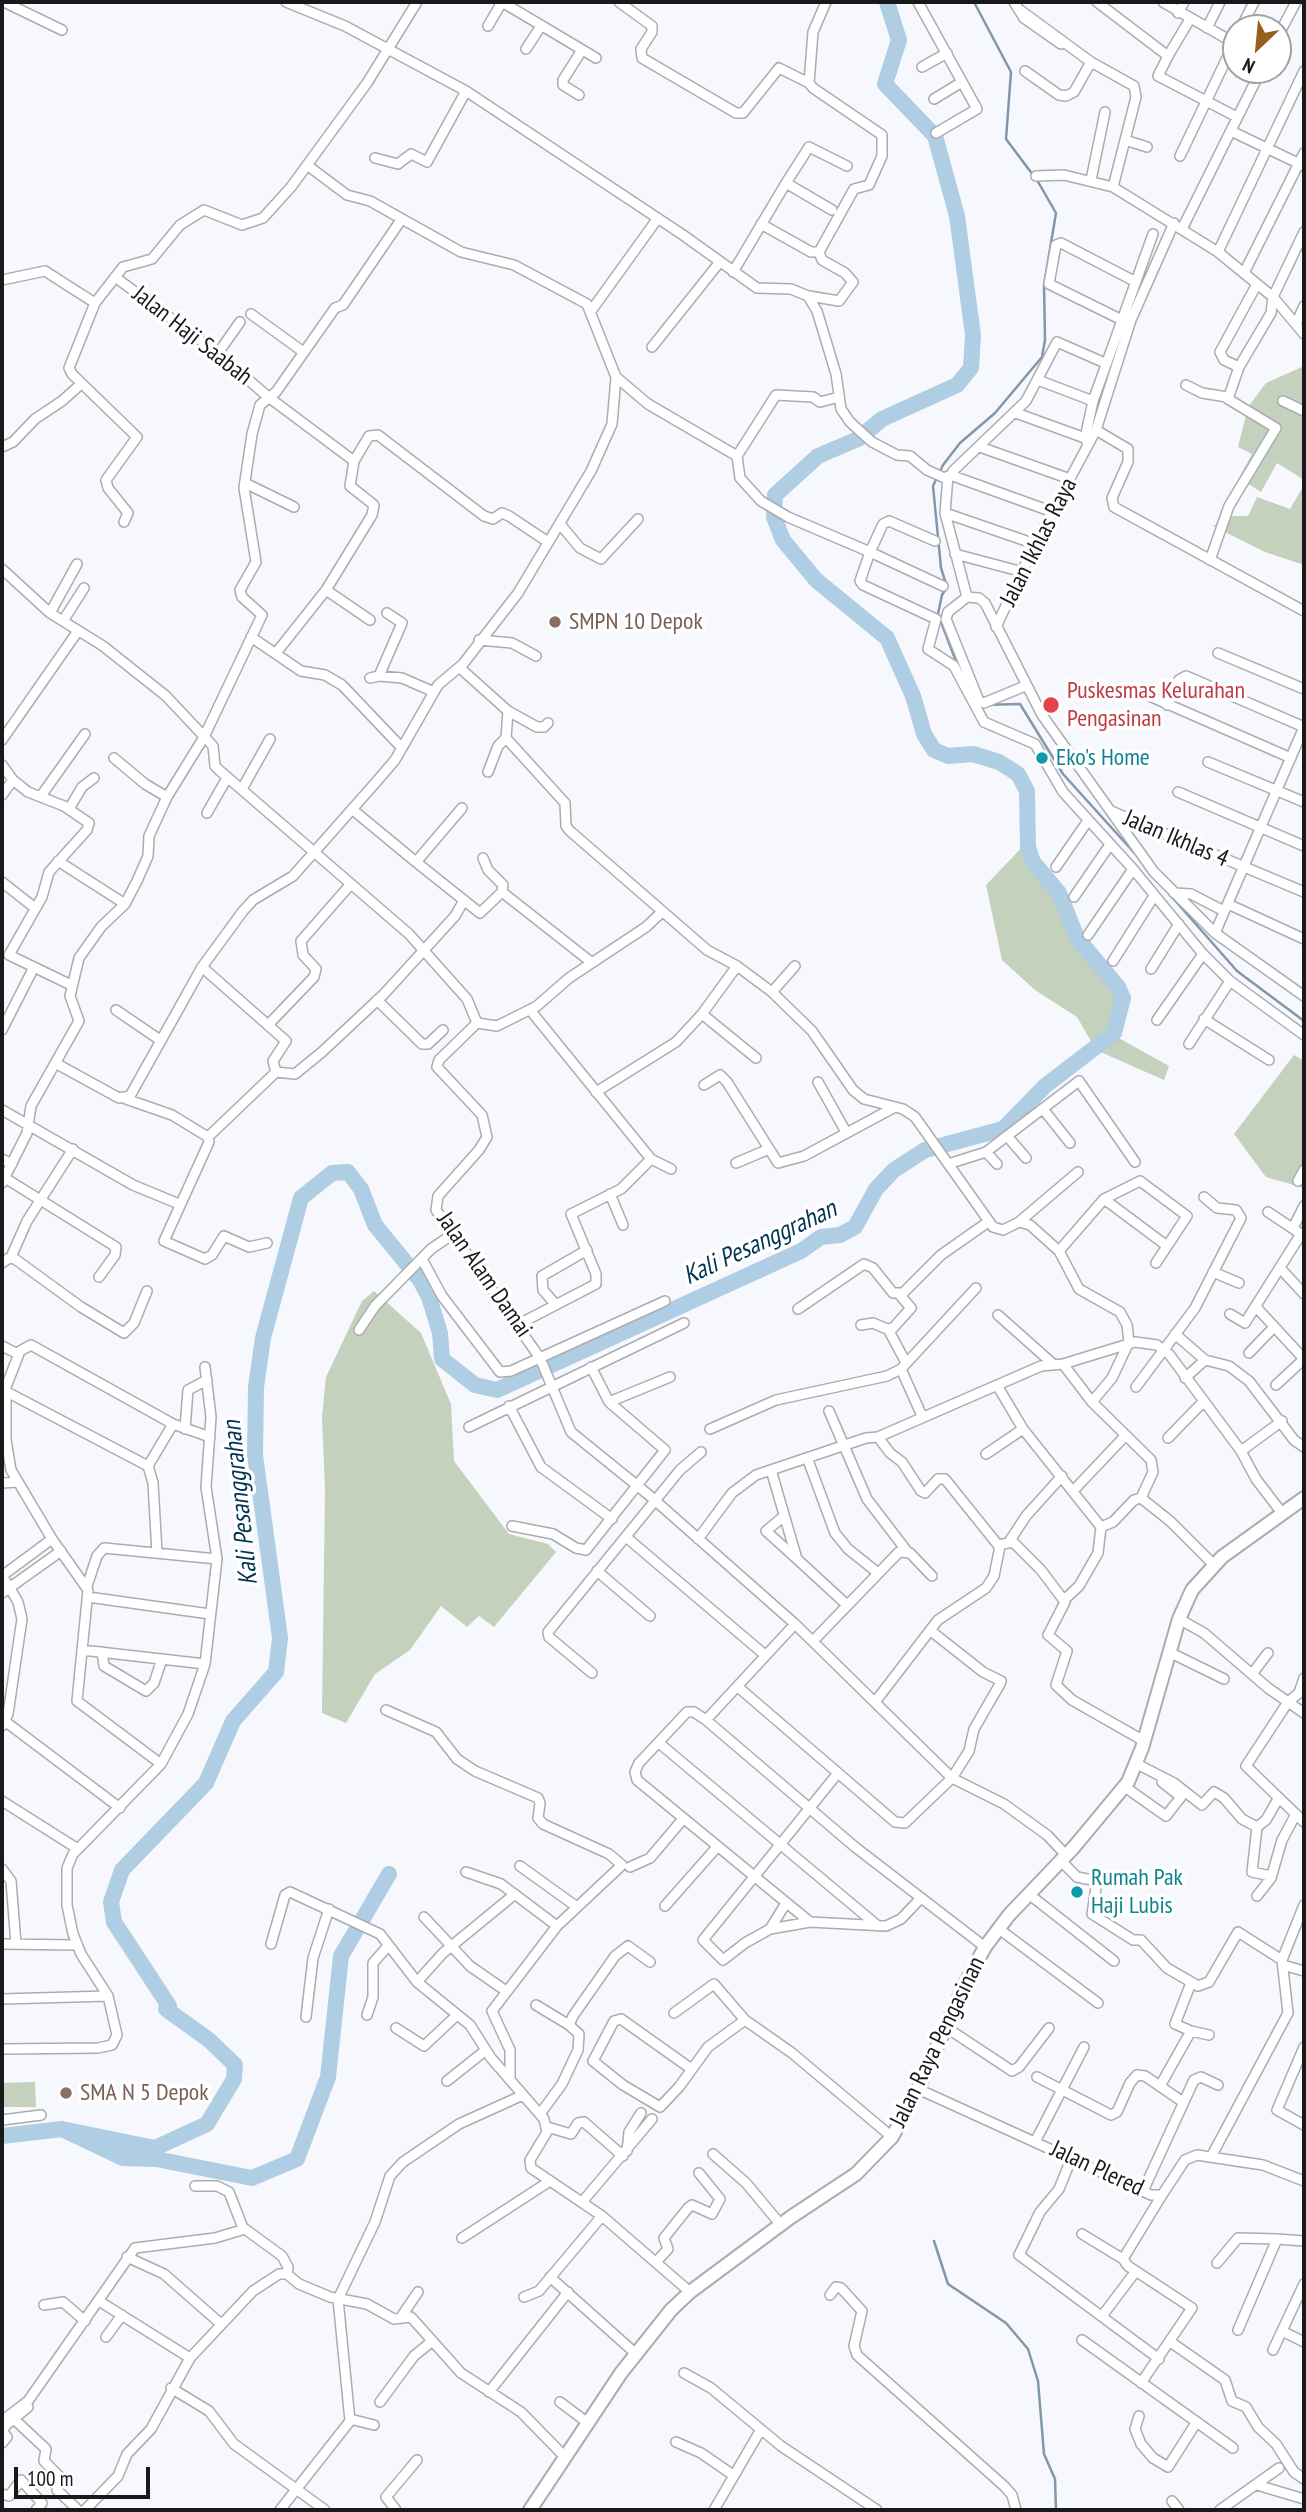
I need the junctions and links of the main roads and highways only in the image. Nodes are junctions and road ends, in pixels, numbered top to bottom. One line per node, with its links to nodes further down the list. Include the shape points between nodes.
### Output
1 (1304, 1498): 2 (main road, Jalan Raya Pengasinan, via 1213,1564 1192,1590 1179,1619 1136,1766 1125,1787 985,1947 892,2137 856,2174 690,2292 664,2316)
2 (530, 2510)

